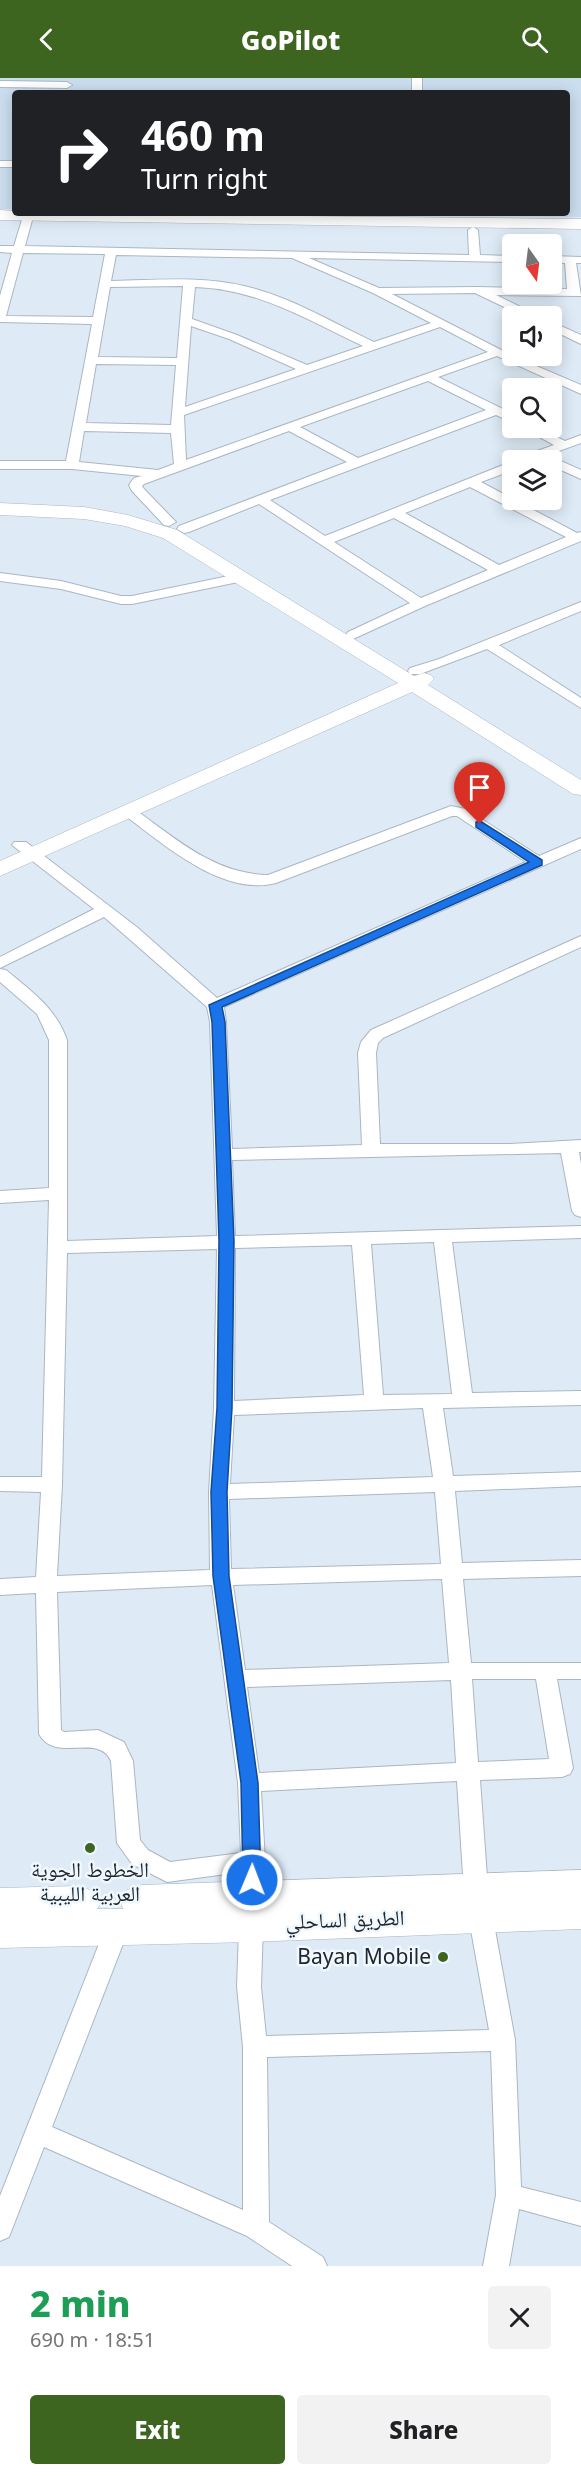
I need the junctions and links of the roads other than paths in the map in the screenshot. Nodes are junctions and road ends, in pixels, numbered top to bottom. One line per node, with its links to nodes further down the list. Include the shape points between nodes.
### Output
1 (0, 84): 2 (street)
2 (67, 85)
3 (28, 217): 4 (street); 5 (street); 7 (street); 10 (street)
4 (415, 217): 6 (street)
5 (0, 222)
6 (581, 224)
7 (474, 230): 8 (street); 13 (street)
8 (581, 231)
9 (0, 249): 10 (street)
10 (19, 249): 11 (street); 22 (street)
11 (111, 251): 12 (street); 16 (street)
12 (289, 255): 13 (street); 19 (street)
13 (475, 258): 14 (street)
14 (502, 259)
15 (575, 260): 20 (street)
16 (105, 284): 17 (street); 23 (street)
17 (189, 285): 24 (street); 28 (street, via 215,285 259,294)
18 (477, 290): 19 (street); 20 (street); 21 (street)
19 (377, 291): 25 (street)
20 (577, 293)
21 (510, 306)
22 (0, 318): 23 (street)
23 (99, 321): 30 (street)
24 (187, 321): 31 (street); 32 (street)
25 (441, 323): 28 (street); 29 (street)
26 (562, 331): 27 (street)
27 (581, 340)
28 (372, 346): 32 (street)
29 (498, 352): 33 (street); 34 (street)
30 (91, 360): 31 (street); 39 (street)
31 (182, 362): 36 (street)
32 (306, 369): 36 (street)
33 (428, 376): 35 (street); 38 (street)
34 (581, 390)
35 (496, 411): 37 (street); 45 (street)
36 (179, 413): 40 (street)
37 (502, 414)
38 (290, 426): 45 (street); 48 (street)
39 (79, 427): 40 (street); 47 (street)
40 (177, 429): 48 (street)
41 (550, 438): 43 (street)
42 (581, 439): 43 (street)
43 (564, 445): 44 (street)
44 (558, 450)
45 (356, 462): 54 (street)
46 (0, 465): 47 (street)
47 (72, 465): 51 (street)
48 (180, 465): 51 (street)
49 (562, 466): 52 (street)
50 (502, 469): 53 (street)
51 (158, 473): 58 (street, via 135,485 146,501)
52 (581, 475)
53 (471, 482): 57 (street); 59 (street)
54 (260, 499): 58 (street); 60 (street)
55 (0, 500): 58 (street, via 110,506 135,510)
56 (0, 509): 63 (street, via 84,513 128,521 170,534)
57 (395, 513): 60 (street); 61 (street)
58 (177, 526): 66 (street)
59 (579, 537): 61 (street)
60 (324, 541): 64 (street)
61 (498, 570): 64 (street)
62 (0, 577): 63 (street, via 132,600)
63 (243, 577): 68 (street)
64 (420, 603): 66 (street)
65 (581, 606): 67 (street)
66 (353, 635): 68 (street)
67 (488, 644): 68 (street); 69 (street)
68 (413, 678): 70 (street); 71 (street); 72 (street); 74 (street)
69 (581, 704)
70 (581, 776)
71 (581, 789)
72 (128, 811): 74 (street); 76 (street, via 198,861 239,879 270,880 451,811 461,812)
73 (581, 843): 76 (street)
74 (26, 850): 75 (street); 77 (street); 78 (street)
75 (0, 855)
76 (537, 862): 82 (street)
77 (0, 869)
78 (105, 910): 80 (street); 82 (street)
79 (581, 941): 84 (street, via 377,1034 367,1053)
80 (0, 963)
81 (0, 974): 86 (street, via 47,1013 55,1025)
82 (215, 1005): 85 (street)
83 (575, 1147): 84 (street); 88 (street)
84 (371, 1150): 85 (street)
85 (223, 1155): 92 (street)
86 (58, 1193): 87 (street); 93 (street)
87 (0, 1197)
88 (581, 1210)
89 (581, 1232): 90 (street)
90 (442, 1236): 91 (street); 96 (street)
91 (361, 1240): 92 (street); 97 (street)
92 (226, 1241): 93 (street); 98 (street)
93 (58, 1247): 102 (street)
94 (581, 1398): 96 (street)
95 (432, 1401): 96 (street); 97 (street); 100 (street)
96 (463, 1401)
97 (374, 1402): 98 (street)
98 (224, 1408): 103 (street)
99 (581, 1479): 100 (street)
100 (444, 1482): 103 (street); 105 (street)
101 (0, 1484): 102 (street)
102 (52, 1485): 107 (street)
103 (219, 1492): 106 (street)
104 (581, 1568): 105 (street)
105 (450, 1570): 106 (street); 109 (street)
106 (221, 1576): 107 (street); 112 (street)
107 (46, 1585): 108 (street); 116 (street, via 50,1734 61,1741 98,1739 116,1748 122,1761 129,1843 140,1857 167,1872)
108 (0, 1587)
109 (461, 1671): 110 (street); 112 (street); 113 (street)
110 (545, 1671): 111 (street); 113 (street, via 562,1768)
111 (581, 1671)
112 (236, 1679): 114 (street)
113 (467, 1771): 114 (street); 117 (street)
114 (249, 1783): 116 (street)
115 (581, 1888): 117 (highway, الطريق الساحلي)
116 (251, 1895): 117 (highway, الطريق الساحلي); 118 (highway, الطريق الساحلي); 120 (highway, الطريق الساحلي); 123 (street, via 249,1987)
117 (478, 1903): 119 (highway, الطريق الساحلي); 122 (street)
118 (0, 1906)
119 (581, 1911)
120 (118, 1926): 121 (highway, الطريق الساحلي); 124 (street)
121 (0, 1930)
122 (503, 2040): 123 (street); 125 (street)
123 (255, 2047): 127 (street)
124 (37, 2132): 127 (street); 128 (street)
125 (509, 2196): 126 (street); 130 (street)
126 (581, 2214)
127 (256, 2228): 129 (street)
128 (0, 2229)
129 (314, 2266)
130 (496, 2266)

